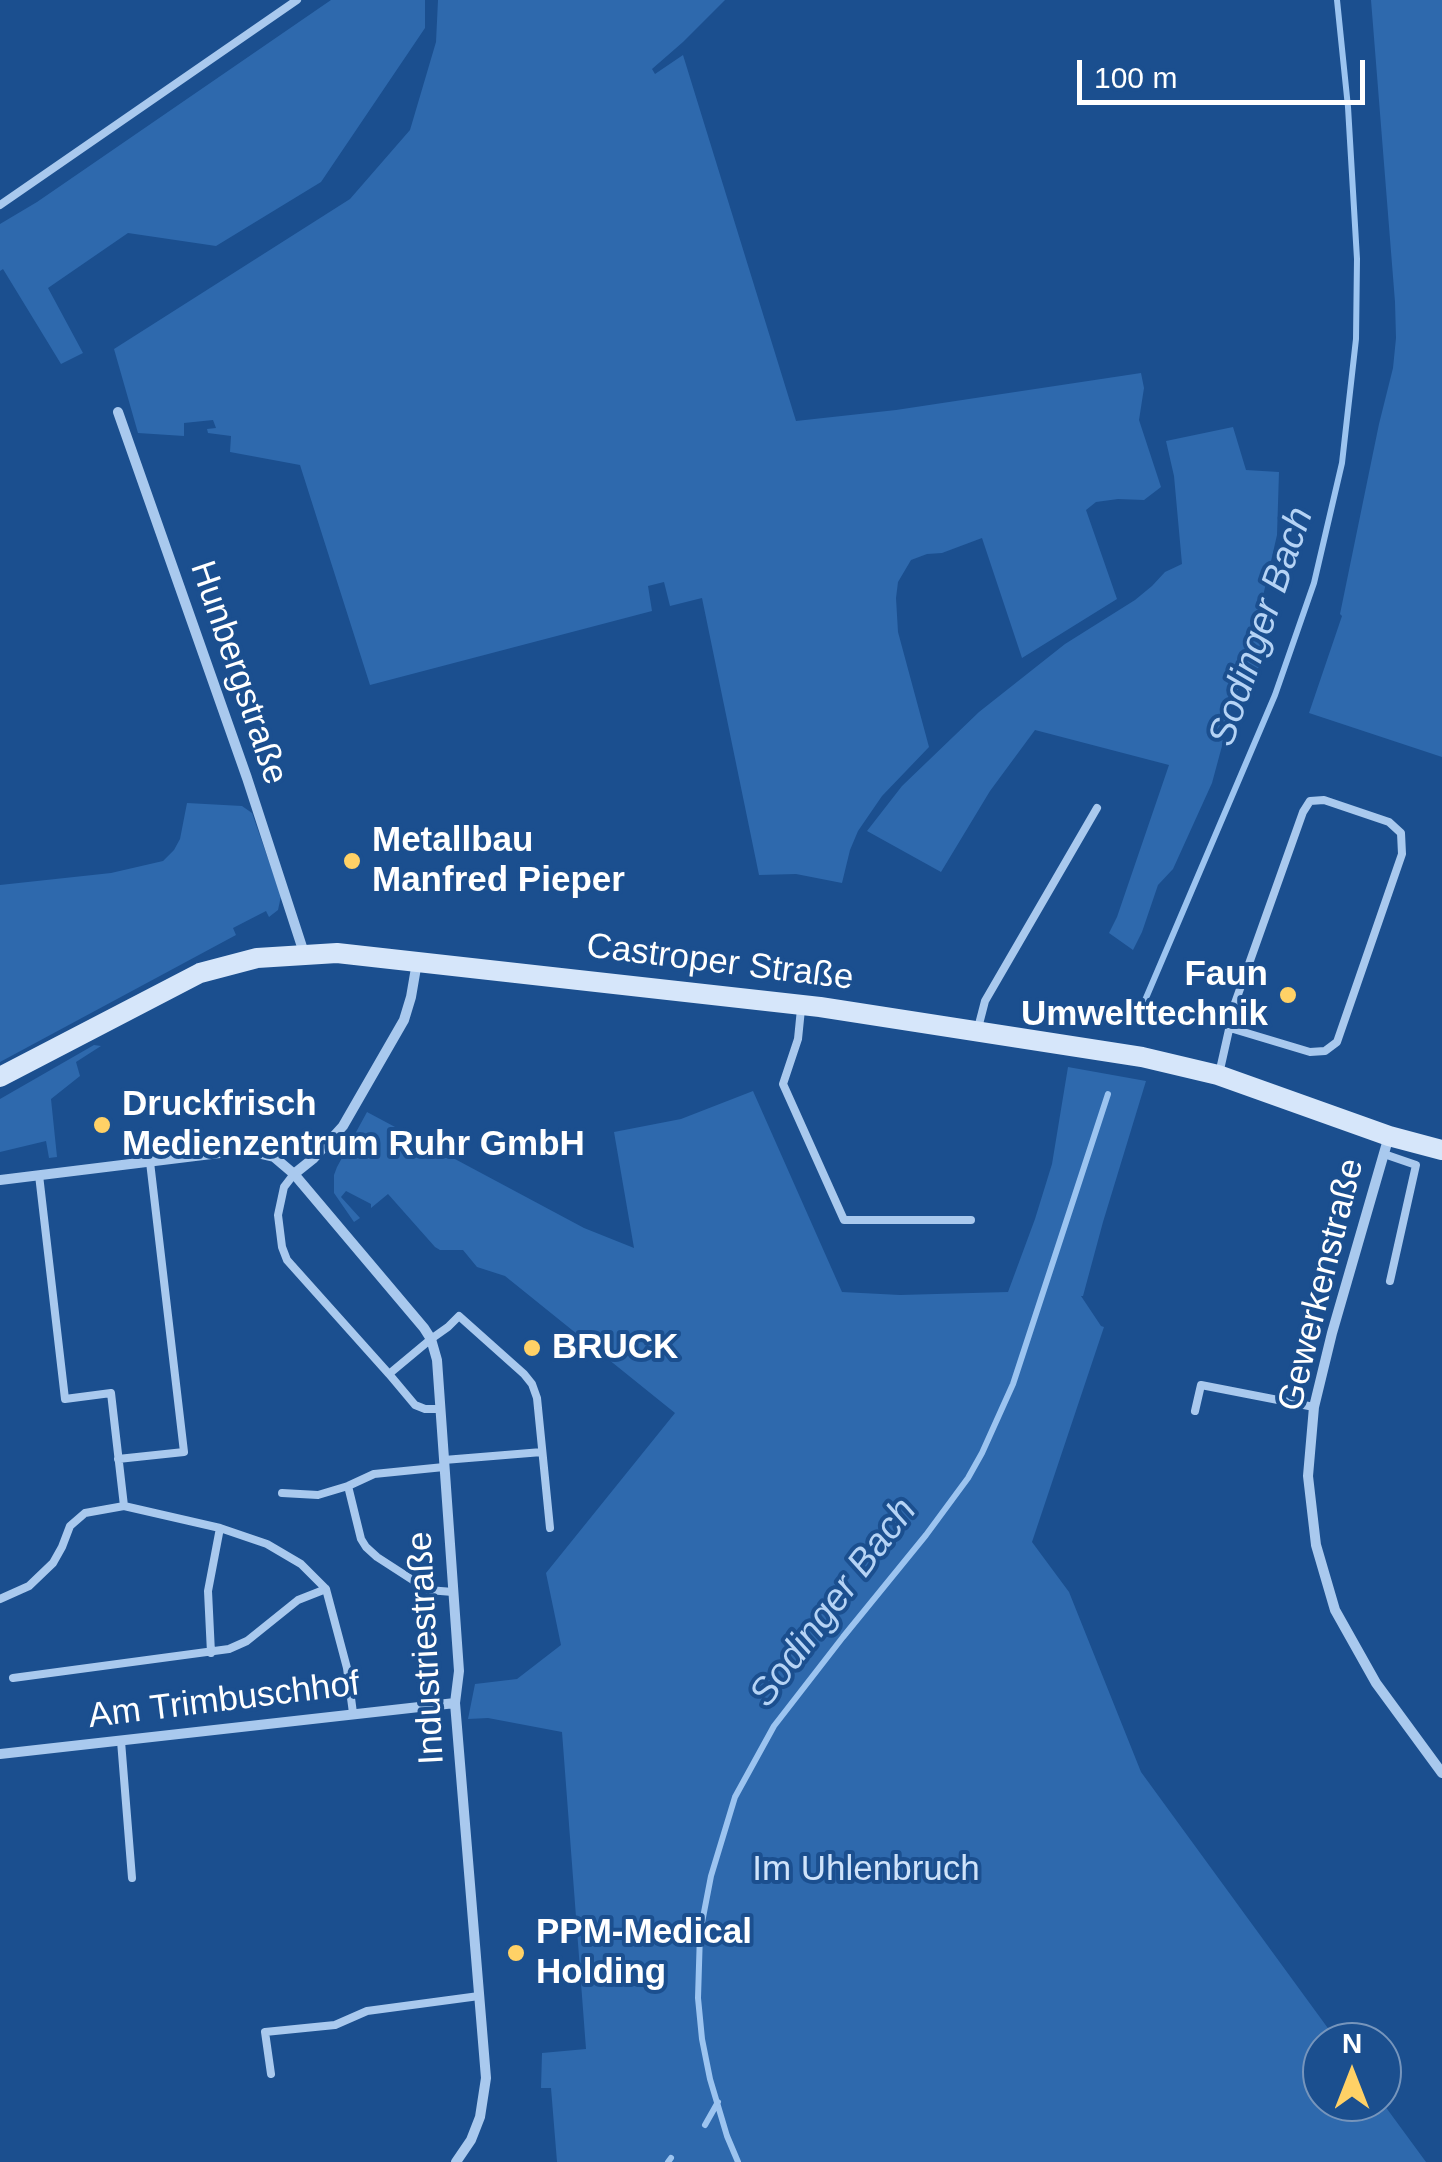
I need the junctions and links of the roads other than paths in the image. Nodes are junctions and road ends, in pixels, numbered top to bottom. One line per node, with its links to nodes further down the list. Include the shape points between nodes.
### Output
1 (297, 0): 2 (lane)
2 (0, 204)
3 (118, 412): 5 (street, Hunbergstraße)
4 (1097, 808): 9 (lane, via 985,1001)
5 (304, 954): 6 (main road, Castroper Straße); 11 (main road, Castroper Straße, via 200,973)
6 (417, 961): 7 (main road, Castroper Straße); 15 (street, via 404,1020 343,1126)
7 (802, 1004): 9 (main road, Castroper Straße); 18 (lane, via 783,1084 844,1220)
8 (1230, 1028): 8 (lane, via 1310,801 1388,822 1401,833 1402,854 1337,1042 1310,1052); 10 (lane)
9 (977, 1031): 10 (main road, Castroper Straße)
10 (1218, 1075): 12 (main road, Castroper Straße)
11 (0, 1076)
12 (1386, 1145): 13 (main road, Castroper Straße); 19 (lane, via 1416,1164); 22 (street, Gewerkenstraße)
13 (1442, 1150)
14 (150, 1162): 15 (street, Industriestraße, via 244,1150 274,1157); 16 (street, Industriestraße); 26 (lane, via 184,1452)
15 (294, 1174): 20 (street, Industriestraße); 21 (lane, via 278,1215 287,1260)
16 (39, 1175): 17 (street, Industriestraße); 26 (lane, via 65,1398 110,1393)
17 (0, 1180)
18 (971, 1220)
19 (1390, 1281)
20 (430, 1339): 21 (lane); 23 (street, Industriestraße); 25 (lane, via 459,1316 524,1374 536,1398)
21 (389, 1374): 23 (lane, via 415,1405)
22 (1314, 1407): 24 (lane, via 1201,1385); 42 (street, Gewerkenstraße, via 1308,1476 1316,1544 1334,1610 1376,1683)
23 (440, 1409): 27 (street, Industriestraße)
24 (1195, 1411)
25 (542, 1452): 27 (lane); 32 (lane)
26 (118, 1459): 30 (lane)
27 (444, 1463): 28 (lane, via 374,1474); 34 (street, Industriestraße)
28 (348, 1486): 29 (lane, via 318,1496); 34 (lane, via 366,1548 428,1590)
29 (282, 1493)
30 (124, 1506): 31 (lane); 35 (lane, via 85,1513 70,1526 53,1563 29,1586)
31 (220, 1528): 33 (lane, via 267,1544); 36 (lane, via 208,1591)
32 (550, 1528)
33 (326, 1589): 36 (lane, via 298,1600 247,1641); 39 (lane)
34 (453, 1592): 38 (street, Industriestraße)
35 (0, 1599)
36 (211, 1653): 37 (lane)
37 (13, 1678)
38 (455, 1704): 39 (street, Am Trimbuschhof); 44 (street, Industriestraße)
39 (353, 1714): 40 (street, Am Trimbuschhof)
40 (121, 1741): 41 (street, Am Trimbuschhof); 43 (lane)
41 (0, 1754)
42 (1442, 1772)
43 (132, 1878)
44 (479, 1996): 45 (lane, via 266,2032); 46 (street, Industriestraße, via 484,2102)
45 (271, 2074)
46 (456, 2162)

